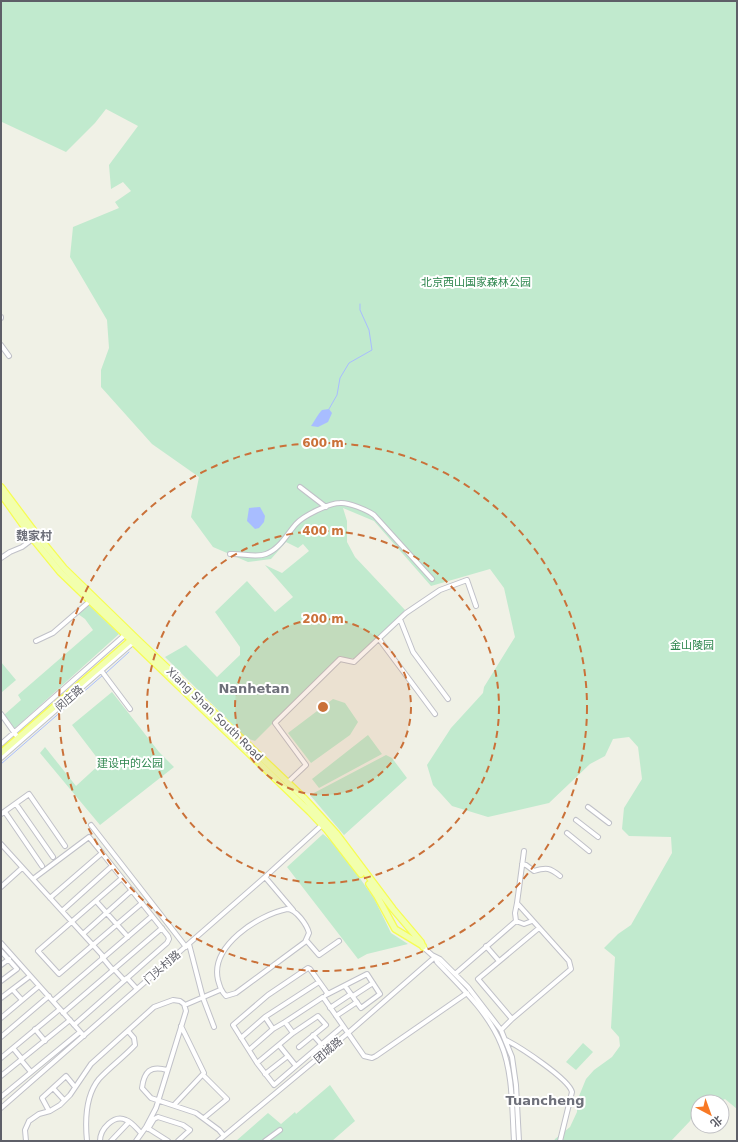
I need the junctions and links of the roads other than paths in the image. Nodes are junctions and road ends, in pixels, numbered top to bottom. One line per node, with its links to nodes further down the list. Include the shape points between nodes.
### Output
1 (1, 345): 2 (street)
2 (9, 356)
3 (1, 487): 7 (main road, Xiang Shan South Road)
4 (300, 488): 6 (street)
5 (2, 496): 7 (main road, Xiang Shan South Road)
6 (326, 507): 8 (street, via 301,518 280,544 266,554); 10 (street, via 340,502 369,511)
7 (35, 537): 9 (street); 11 (main road, Xiang Shan South Road, via 60,572); 14 (main road, Xiang Shan South Road)
8 (230, 554)
9 (1, 558)
10 (432, 579)
11 (90, 601): 14 (main road, Xiang Shan South Road); 16 (street, via 53,633)
12 (476, 606): 13 (street, via 467,580 440,590)
13 (400, 619): 15 (street); 18 (street, via 413,652)
14 (131, 637): 17 (main road, 闵庄路); 22 (main road, 闵庄路); 27 (main road, Xiang Shan South Road); 34 (main road, Xiang Shan South Road)
15 (379, 639): 21 (street); 27 (street, via 354,662 340,659 275,723 306,764)
16 (36, 641)
17 (99, 669): 19 (street); 25 (main road, 闵庄路); 26 (street, 闵庄路)
18 (448, 700)
19 (130, 709)
20 (1, 714): 22 (street)
21 (435, 714)
22 (15, 734): 23 (street, 闵庄路); 24 (main road, 闵庄路)
23 (1, 744)
24 (1, 748)
25 (1, 753)
26 (1, 758)
27 (287, 783): 76 (main road, Xiang Shan South Road, via 336,833)
28 (16, 804): 30 (street); 38 (street, via 29,794); 42 (street)
29 (588, 807): 32 (street)
30 (3, 813): 44 (street)
31 (576, 820): 36 (street)
32 (609, 823)
33 (91, 825): 74 (street)
34 (322, 825): 48 (street, 门头村路); 76 (main road, Xiang Shan South Road, via 370,885 395,929)
35 (567, 833): 40 (street)
36 (598, 837)
37 (1, 844): 46 (street)
38 (66, 846)
39 (524, 851): 43 (street)
40 (590, 851)
41 (102, 853): 45 (street); 50 (street, via 89,837); 54 (street)
42 (53, 857)
43 (522, 864): 47 (street, via 534,871 544,868 552,870); 57 (street)
44 (42, 866)
45 (112, 866): 49 (street); 58 (street)
46 (22, 868): 50 (street); 52 (street)
47 (560, 876)
48 (266, 877): 59 (street); 74 (street, 门头村路)
49 (122, 878): 53 (street); 55 (street)
50 (33, 879): 54 (street)
51 (1, 880): 52 (street)
52 (3, 886)
53 (132, 890): 56 (street); 60 (street)
54 (50, 898): 58 (street)
55 (96, 901): 60 (street); 64 (street)
56 (142, 903): 61 (street); 65 (street)
57 (517, 903): 62 (street, via 514,913); 63 (street)
58 (62, 911): 64 (street)
59 (294, 912): 70 (street, via 308,929); 94 (street, via 291,909 280,910 264,917 229,944 222,953 217,969)
60 (107, 913): 65 (street); 68 (street)
61 (152, 916): 66 (street); 69 (street)
62 (516, 921): 63 (street, via 524,924); 75 (street)
63 (532, 921): 67 (street)
64 (72, 922): 68 (street); 73 (street, via 38,951 59,974)
65 (117, 924): 69 (street); 73 (street)
66 (162, 928): 83 (street); 86 (street, via 168,936 168,942)
67 (539, 928): 81 (street); 112 (street, via 569,961 571,969)
68 (83, 934): 73 (street)
69 (128, 937): 79 (street)
70 (306, 940): 71 (street, via 319,955); 94 (street, via 236,993 226,996)
71 (339, 942)
72 (1, 943): 85 (street)
73 (93, 945): 79 (street)
74 (187, 945): 92 (street, 门头村路); 101 (street)
75 (486, 946): 81 (street); 84 (street)
76 (423, 947): 78 (street, Xiang Shan South Road)
77 (1, 951): 80 (street)
78 (435, 957): 84 (street, Xiang Shan South Road); 95 (street, Xiang Shan South Road); 125 (street, 团城路)
79 (103, 958): 83 (street); 103 (street)
80 (9, 959): 82 (street); 87 (street, via 17,969)
81 (499, 961): 112 (street, via 478,979)
82 (1, 965)
83 (114, 969): 86 (street, via 124,980); 108 (street)
84 (454, 974): 121 (street, Xiang Shan South Road)
85 (30, 976): 90 (street); 93 (street)
86 (127, 978): 92 (street); 115 (street)
87 (1, 981)
88 (319, 982): 96 (street); 110 (street); 129 (street, via 308,968 268,995 233,1025)
89 (373, 983): 91 (street, via 367,974); 97 (street); 104 (street, via 380,994 361,1008)
90 (39, 986): 98 (street); 102 (street)
91 (345, 986): 96 (street); 97 (street)
92 (137, 989): 127 (street, 门头村路)
93 (13, 990): 100 (street); 102 (street)
94 (220, 990): 101 (street)
95 (467, 993): 125 (street, via 372,1058 364,1056); 171 (street, Xiang Shan South Road, via 501,1042 508,1067)
96 (328, 994): 99 (street)
97 (352, 995): 104 (street); 106 (street)
98 (48, 996): 103 (street); 128 (street)
99 (323, 997): 106 (street); 114 (street)
100 (1, 998)
101 (203, 998): 105 (street); 118 (street)
102 (22, 1000): 111 (street)
103 (53, 1001): 107 (street)
104 (357, 1002): 109 (street)
105 (185, 1005): 116 (street, via 186,1011); 123 (street, via 180,1000 158,1005)
106 (330, 1008): 109 (street)
107 (60, 1009): 108 (street); 119 (street)
108 (63, 1013): 113 (street)
109 (336, 1016): 117 (street)
110 (265, 1017): 120 (street); 129 (street)
111 (1, 1018)
112 (512, 1019): 121 (street)
113 (70, 1020): 115 (street); 131 (street)
114 (285, 1022): 120 (street); 124 (street)
115 (74, 1025): 122 (street)
116 (181, 1026): 142 (street); 145 (street, via 202,1066)
117 (343, 1026): 125 (street); 132 (street)
118 (214, 1027)
119 (35, 1029): 131 (street); 135 (street)
120 (273, 1029): 136 (street)
121 (502, 1030): 130 (street, Xiang Shan South Road)
122 (80, 1032): 127 (street); 143 (street)
123 (128, 1032): 147 (street, via 91,1064); 163 (street, via 134,1038 135,1045 98,1080 89,1100 86,1120)
124 (293, 1033): 126 (street, via 318,1016 326,1025); 133 (street)
125 (348, 1033): 160 (street, 团城路)
126 (313, 1035): 132 (street); 134 (street)
127 (84, 1036): 153 (street, 门头村路)
128 (1, 1037)
129 (241, 1038): 136 (street)
130 (506, 1040): 172 (street, Xiang Shan South Road, via 513,1064); 173 (street, via 547,1066 572,1089)
131 (45, 1041): 139 (street)
132 (321, 1044): 141 (street)
133 (279, 1045): 137 (street); 140 (street)
134 (299, 1047)
135 (13, 1048): 138 (street); 139 (street)
136 (249, 1050): 140 (street)
137 (288, 1056): 141 (street); 144 (street)
138 (1, 1058)
139 (22, 1060): 143 (street); 146 (street)
140 (257, 1063): 144 (street)
141 (296, 1066): 144 (street, via 274,1085)
142 (167, 1070): 151 (street); 151 (street, via 158,1068 148,1071 143,1082 142,1088 146,1094)
143 (31, 1072): 149 (street)
144 (265, 1074)
145 (203, 1075): 152 (street); 155 (street, via 228,1099)
146 (1, 1076)
147 (75, 1087): 148 (street, via 66,1076); 150 (street)
148 (53, 1088): 150 (street); 154 (street, via 42,1098)
149 (1, 1097)
150 (64, 1100): 154 (street)
151 (158, 1100): 152 (street); 157 (street)
152 (174, 1105): 155 (street)
153 (1, 1108)
154 (48, 1111): 162 (street, via 29,1121 25,1130)
155 (204, 1118): 160 (street)
156 (129, 1122): 159 (street); 164 (street, via 120,1119 108,1124 101,1132); 165 (street)
157 (147, 1128): 159 (street); 167 (street); 168 (street, via 154,1118 158,1117 183,1125 190,1130)
158 (280, 1130): 170 (street)
159 (141, 1133): 161 (street)
160 (224, 1136): 169 (street, 团城路)
161 (137, 1139): 166 (street)
162 (26, 1141)
163 (87, 1141)
164 (100, 1141)
165 (111, 1141)
166 (142, 1141)
167 (168, 1141)
168 (178, 1141)
169 (218, 1141)
170 (265, 1141)
171 (514, 1141)
172 (519, 1141)
173 (560, 1141)

